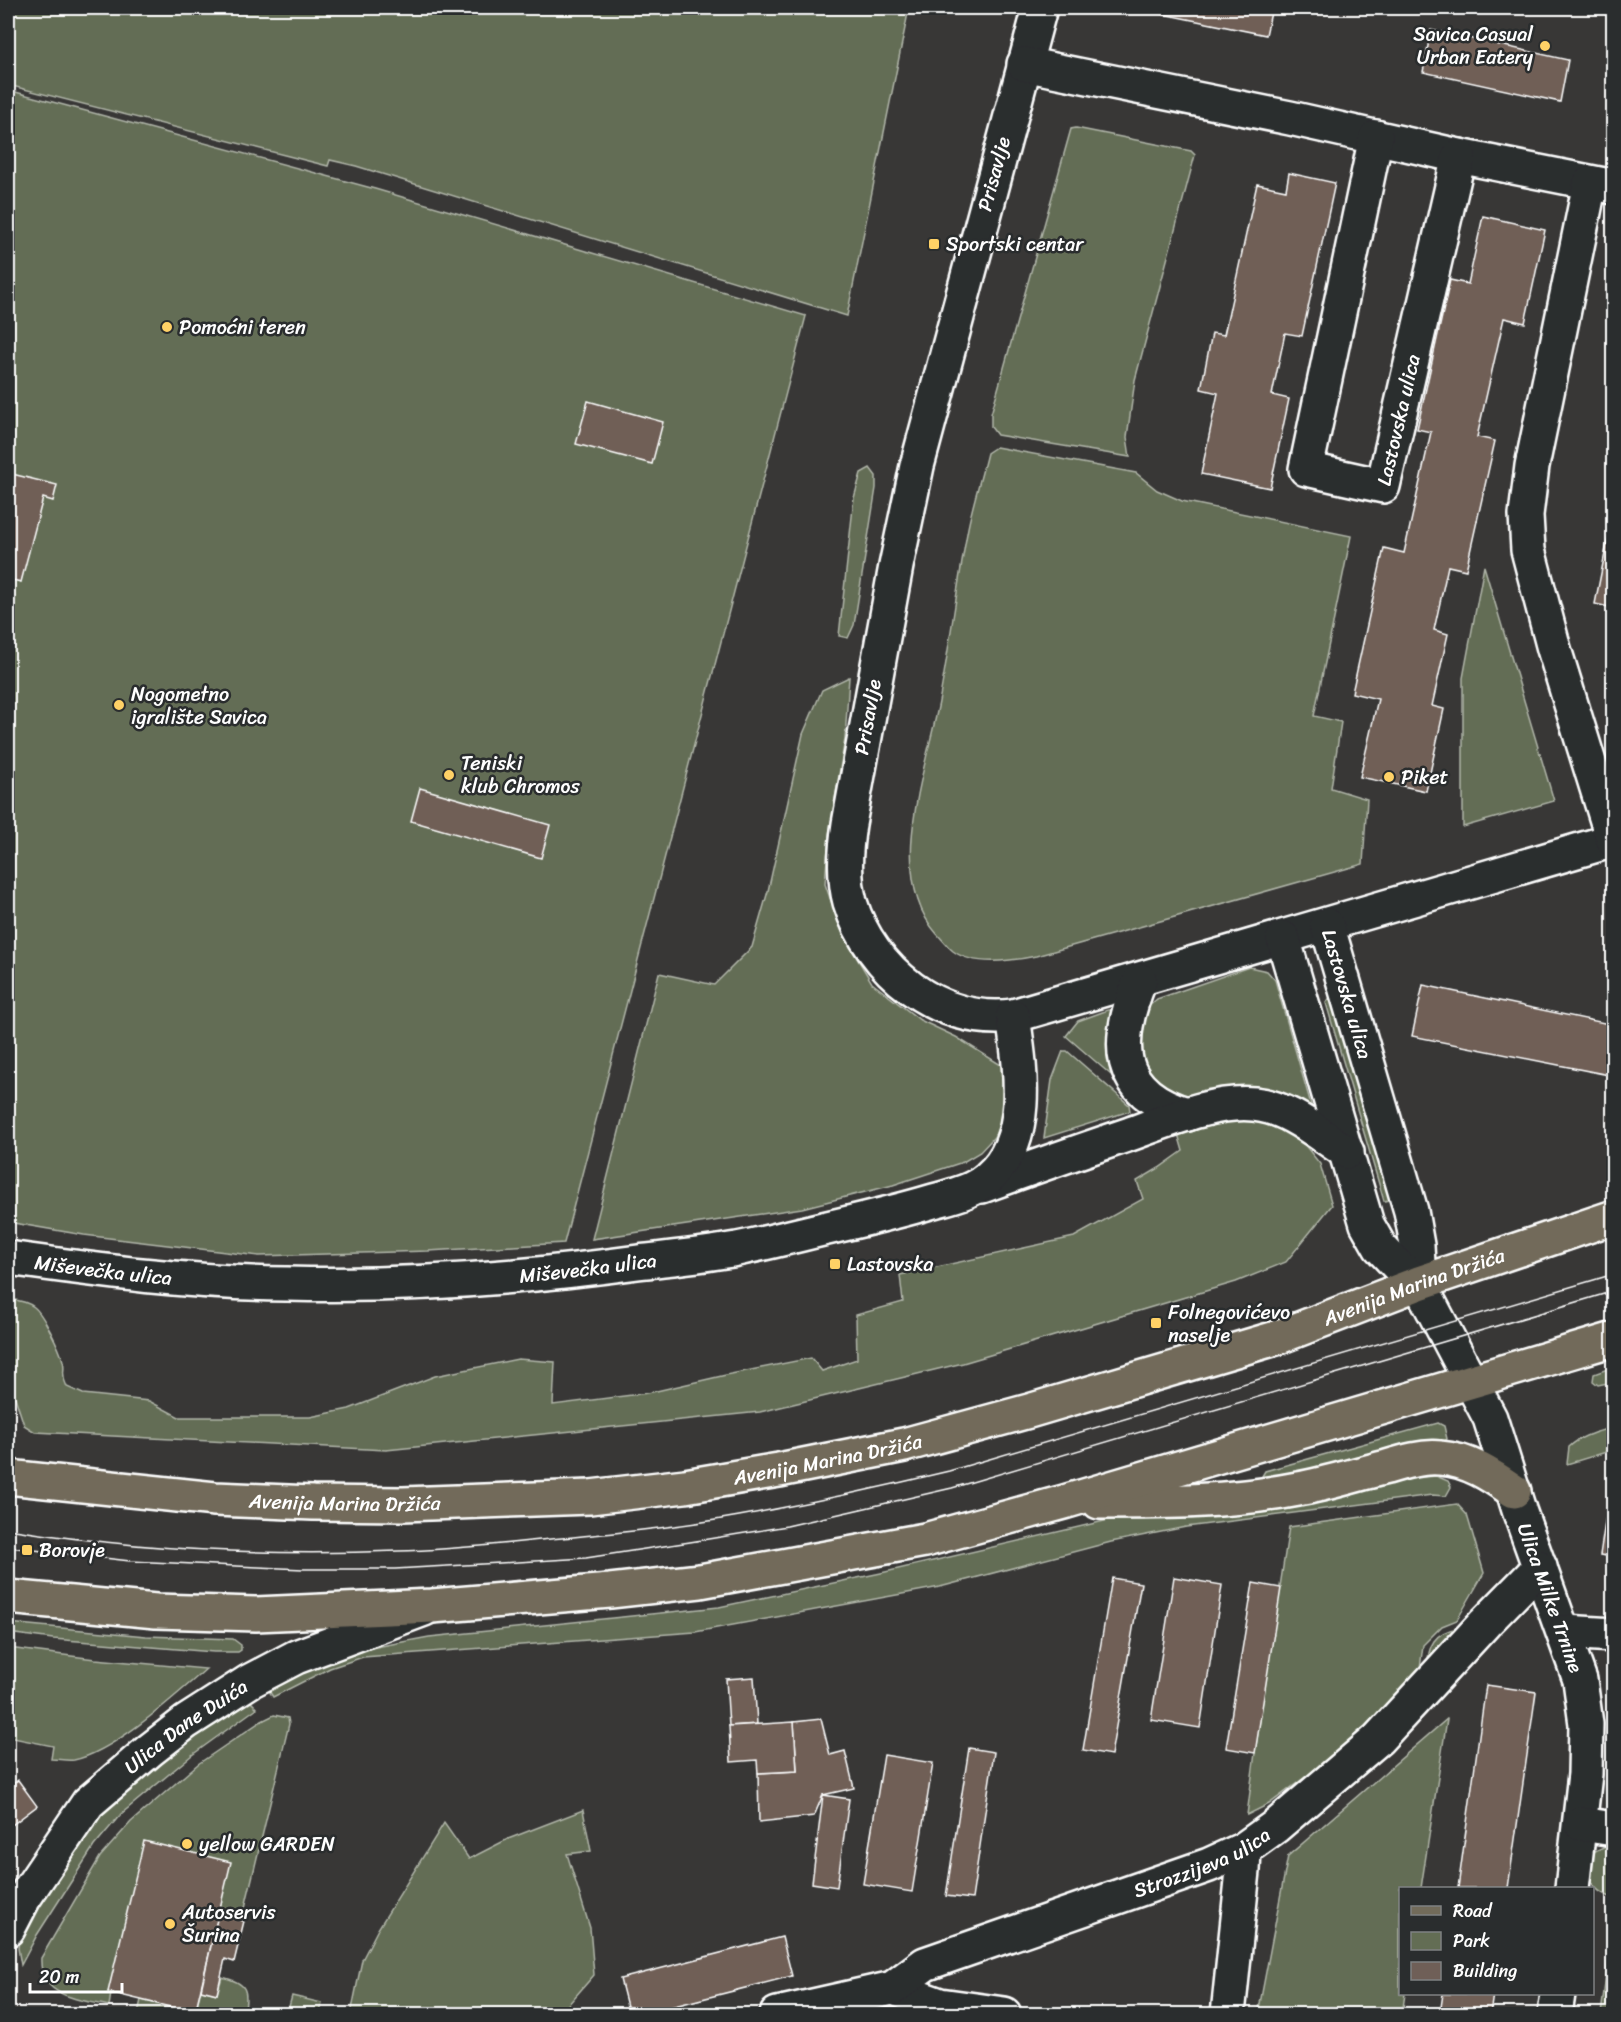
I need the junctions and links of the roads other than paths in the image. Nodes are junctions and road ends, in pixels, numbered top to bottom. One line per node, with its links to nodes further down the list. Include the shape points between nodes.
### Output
1 (1040, 8): 2 (street, Prisavlje)
2 (1024, 64): 3 (street, Lastovska ulica); 10 (street, Prisavlje, via 917,466 845,849 850,901 877,955 897,977 943,1007 972,1016)
3 (1376, 137): 4 (street, Lastovska ulica); 4 (street, Lastovska ulica, via 1306,469 1383,486)
4 (1459, 156): 5 (street, Lastovska ulica)
5 (1602, 185): 6 (street, Lastovska ulica, via 1532,466 1526,515 1528,550 1554,649)
6 (1613, 840): 7 (street, Lastovska ulica)
7 (1327, 925): 8 (street, Prisavlje); 16 (street, Lastovska ulica, via 1411,1211)
8 (1283, 938): 9 (street, Prisavlje); 12 (street, Lastovska ulica)
9 (1140, 980): 10 (street, Prisavlje); 11 (street, via 1125,1028 1128,1068 1150,1098)
10 (1013, 1016): 13 (street, Miševečka ulica, via 1021,1078 1018,1122 999,1167)
11 (1187, 1114): 12 (street, via 1239,1104 1271,1107); 13 (street)
12 (1347, 1152): 16 (street, Lastovska ulica, via 1367,1224 1380,1248)
13 (972, 1189): 15 (street, Miševečka ulica, via 889,1214 734,1249 529,1275 394,1284 287,1284 180,1279)
14 (1614, 1217): 16 (main road, Avenija Marina Držića)
15 (8, 1258)
16 (1419, 1283): 18 (street, Lastovska ulica); 19 (main road, Avenija Marina Držića, via 1276,1338 1029,1411 904,1445 685,1486 591,1497 380,1504 215,1499)
17 (1614, 1339): 18 (main road)
18 (1471, 1381): 20 (street, Ulica Milke Trnine, via 1490,1418); 21 (main road)
19 (8, 1477)
20 (1514, 1491): 21 (main road, via 1467,1463 1439,1458 1405,1462 1253,1497); 22 (street, Ulica Milke Trnine)
21 (1064, 1502): 24 (main road, via 925,1540 767,1570 621,1590)
22 (1540, 1567): 25 (street, Ulica Milke Trnine); 29 (street, Strozzijeva ulica, via 1378,1739)
23 (8, 1597): 24 (main road, via 201,1613)
24 (432, 1606): 31 (street, Ulica Dane Duića, via 296,1657 186,1722 88,1803 24,1898)
25 (1564, 1632): 26 (street); 27 (street, Ulica Milke Trnine, via 1581,1680 1586,1724)
26 (1614, 1635)
27 (1581, 1824): 28 (street); 30 (street, Ulica Milke Trnine)
28 (1614, 1829)
29 (1244, 1849): 32 (street, Strozzijeva ulica, via 925,1964); 37 (street)
30 (1572, 1887)
31 (8, 1929)
32 (894, 1988): 34 (street, Strozzijeva ulica); 36 (street, via 940,2005)
33 (1558, 1995): 38 (street)
34 (831, 2009): 35 (street, Strozzijeva ulica)
35 (777, 2014)
36 (1004, 2014)
37 (1228, 2014)
38 (1555, 2014)

